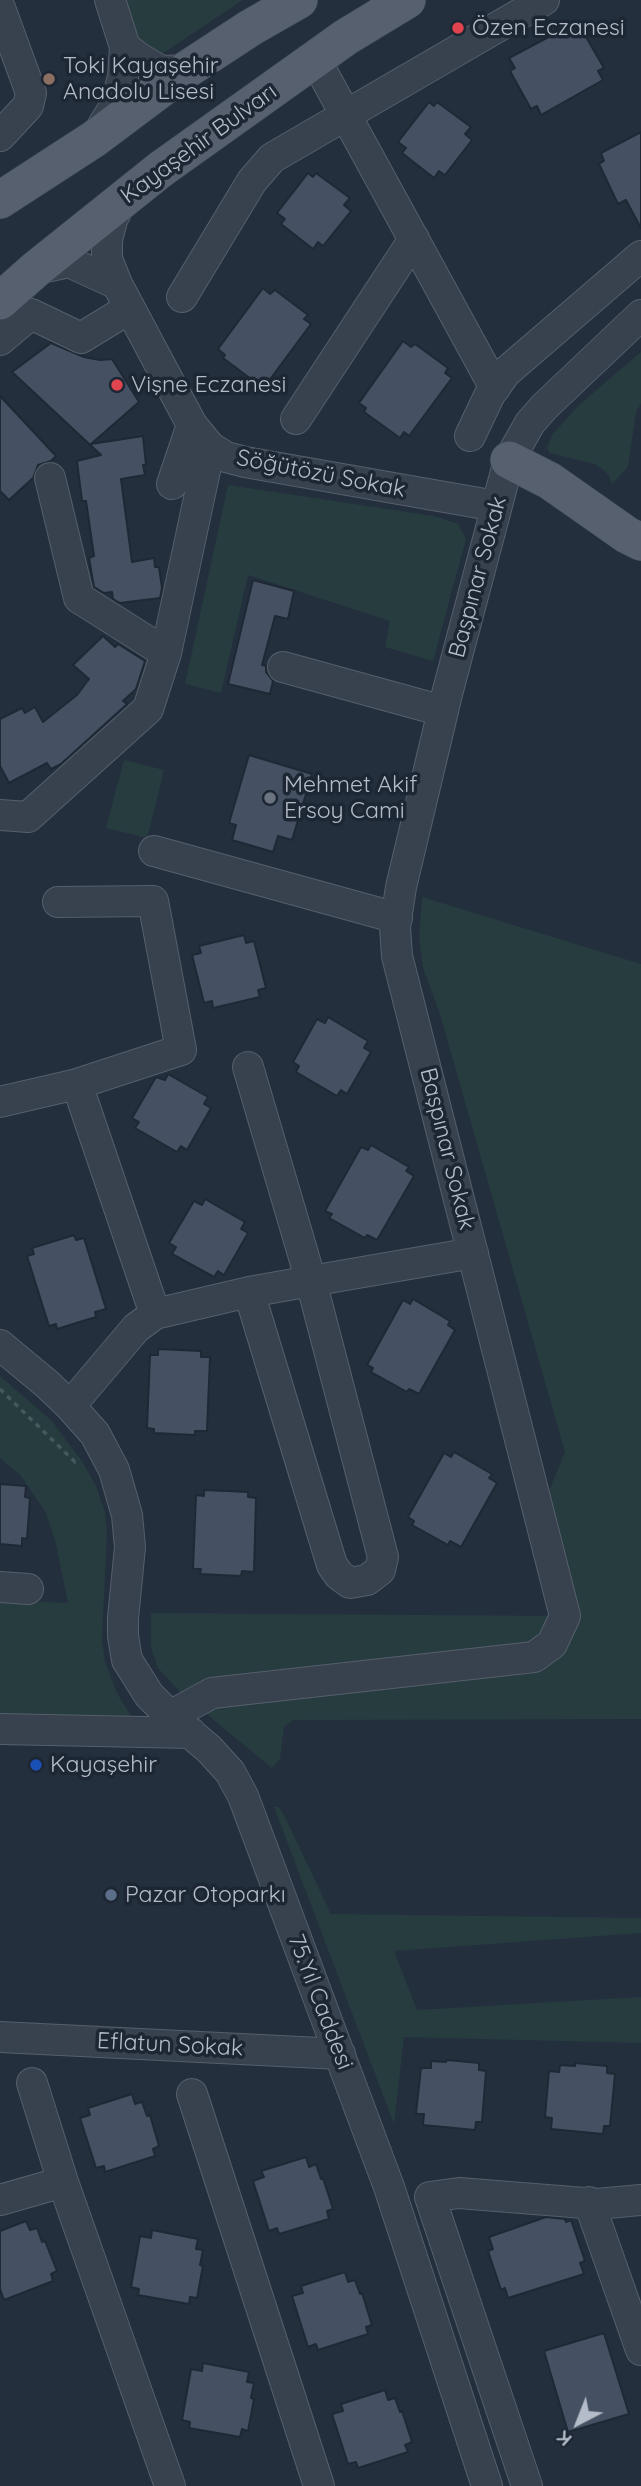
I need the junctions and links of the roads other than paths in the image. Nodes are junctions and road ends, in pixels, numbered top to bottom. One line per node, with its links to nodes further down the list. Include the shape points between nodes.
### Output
1 (110, 0): 6 (street)
2 (407, 0): 7 (main road, Kayaşehir Bulvarı)
3 (544, 0): 9 (street)
4 (294, 3): 7 (main road, via 315,8 336,28 333,39); 8 (main road)
5 (0, 8): 10 (street, via 31,93 28,106)
6 (125, 47): 8 (street, via 161,71); 11 (street, via 115,106)
7 (315, 59): 9 (street); 12 (main road, Kayaşehir Bulvarı)
8 (186, 70): 11 (main road)
9 (347, 116): 14 (street); 18 (street, via 272,158 252,181)
10 (0, 136)
11 (94, 139): 13 (main road)
12 (122, 199): 16 (main road, Kayaşehir Bulvarı); 17 (street, via 107,240 107,259)
13 (0, 200)
14 (414, 239): 23 (street); 24 (street)
15 (635, 263): 19 (street); 23 (street, via 506,372)
16 (36, 269): 17 (street, via 69,262); 20 (main road, Kayaşehir Bulvarı)
17 (123, 296): 22 (street, via 81,338 31,314); 26 (street)
18 (182, 297)
19 (641, 300)
20 (0, 301)
21 (641, 315): 27 (street, Başpınar Sokak, via 544,407)
22 (0, 340)
23 (495, 388): 25 (street)
24 (296, 419)
25 (470, 436)
26 (208, 442): 29 (street); 30 (street, Söğütözü Sokak, via 244,462); 32 (street)
27 (509, 460): 30 (street, Başpınar Sokak); 31 (main road, via 550,481)
28 (50, 478): 32 (street, via 79,598)
29 (172, 484)
30 (496, 506): 34 (street, Başpınar Sokak)
31 (641, 542)
32 (171, 667): 35 (street, via 148,709 28,817)
33 (284, 667): 34 (street)
34 (443, 711): 38 (street, Başpınar Sokak)
35 (0, 815)
36 (154, 850): 38 (street)
37 (58, 902): 40 (street, via 153,901 181,1050)
38 (397, 918): 42 (street, Başpınar Sokak, via 397,956)
39 (247, 1067): 43 (street)
40 (77, 1084): 41 (street); 45 (street)
41 (0, 1102)
42 (473, 1252): 43 (street); 48 (street, Başpınar Sokak, via 565,1616 552,1644 534,1657 212,1693)
43 (311, 1280): 44 (street); 44 (street, via 383,1557 380,1570 367,1580 350,1583 332,1565)
44 (249, 1292): 45 (street)
45 (155, 1314): 47 (street, via 136,1328)
46 (0, 1345): 47 (street, 75.Yıl Caddesi)
47 (70, 1406): 48 (street, 75.Yıl Caddesi, via 99,1441 114,1470 127,1516 130,1547 124,1649 149,1695)
48 (180, 1725): 49 (street); 51 (street, 75.Yıl Caddesi, via 230,1772 243,1796)
49 (0, 1730)
50 (0, 2037): 51 (street, Eflatun Sokak)
51 (340, 2054): 59 (street, 75.Yıl Caddesi)
52 (32, 2082): 54 (street)
53 (192, 2094): 62 (street)
54 (63, 2182): 56 (street); 61 (street)
55 (430, 2197): 58 (street, via 458,2193); 59 (street); 64 (street)
56 (0, 2200)
57 (641, 2200): 58 (street)
58 (589, 2202): 60 (street)
59 (394, 2204): 63 (street, 75.Yıl Caddesi)
60 (641, 2350)
61 (170, 2486)
62 (319, 2486)
63 (487, 2486)
64 (527, 2486)

